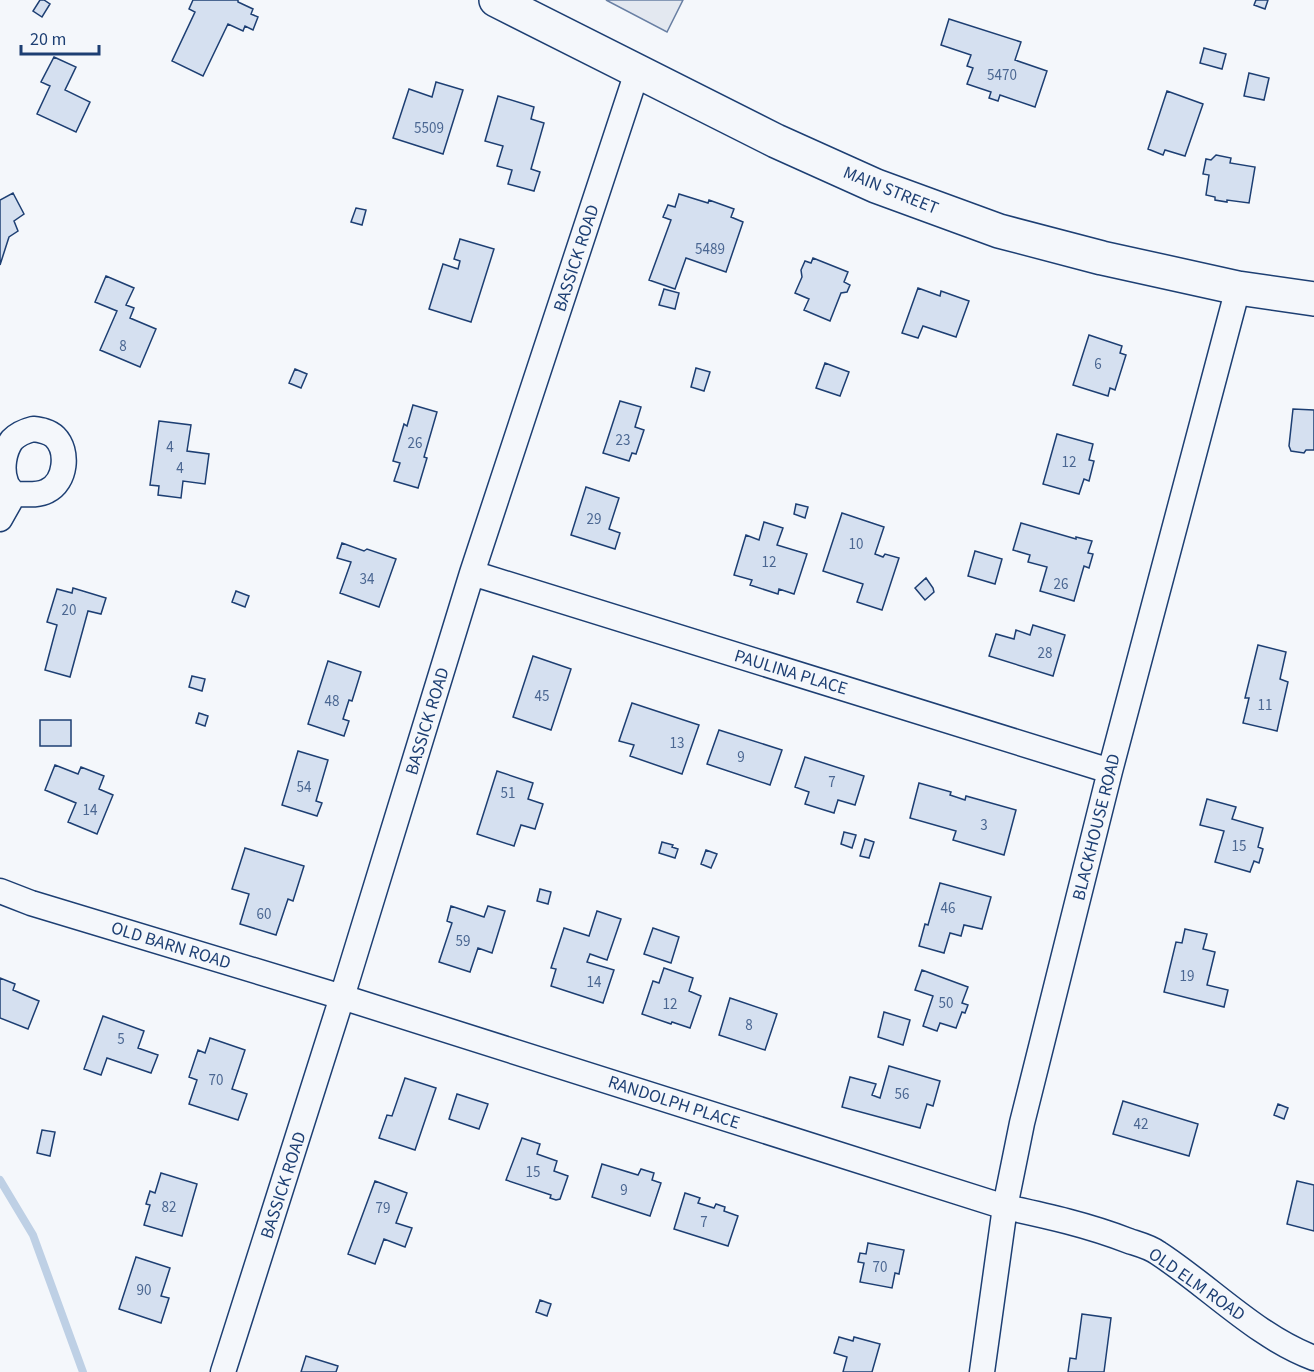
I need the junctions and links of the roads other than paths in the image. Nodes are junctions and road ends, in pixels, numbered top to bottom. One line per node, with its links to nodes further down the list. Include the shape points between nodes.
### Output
1 (496, 0): 2 (main road, MAIN STREET)
2 (637, 72): 3 (main road, MAIN STREET, via 876,186 999,231); 7 (street, BASSICK ROAD)
3 (1238, 288): 4 (main road, MAIN STREET); 8 (street, BLACKHOUSE ROAD)
4 (1314, 299)
5 (14, 494): 6 (street)
6 (0, 519)
7 (472, 573): 8 (street, PAULINA PLACE); 10 (street, BASSICK ROAD)
8 (1110, 771): 11 (street, BLACKHOUSE ROAD, via 1022,1123)
9 (0, 891): 10 (street, OLD BARN ROAD)
10 (342, 997): 11 (street, RANDOLPH PLACE); 13 (street, BASSICK ROAD)
11 (1005, 1207): 12 (street, OLD ELM ROAD, via 1104,1231 1156,1251 1244,1318 1294,1351); 14 (street, BLACKHOUSE ROAD)
12 (1314, 1358)
13 (223, 1372)
14 (982, 1372)

